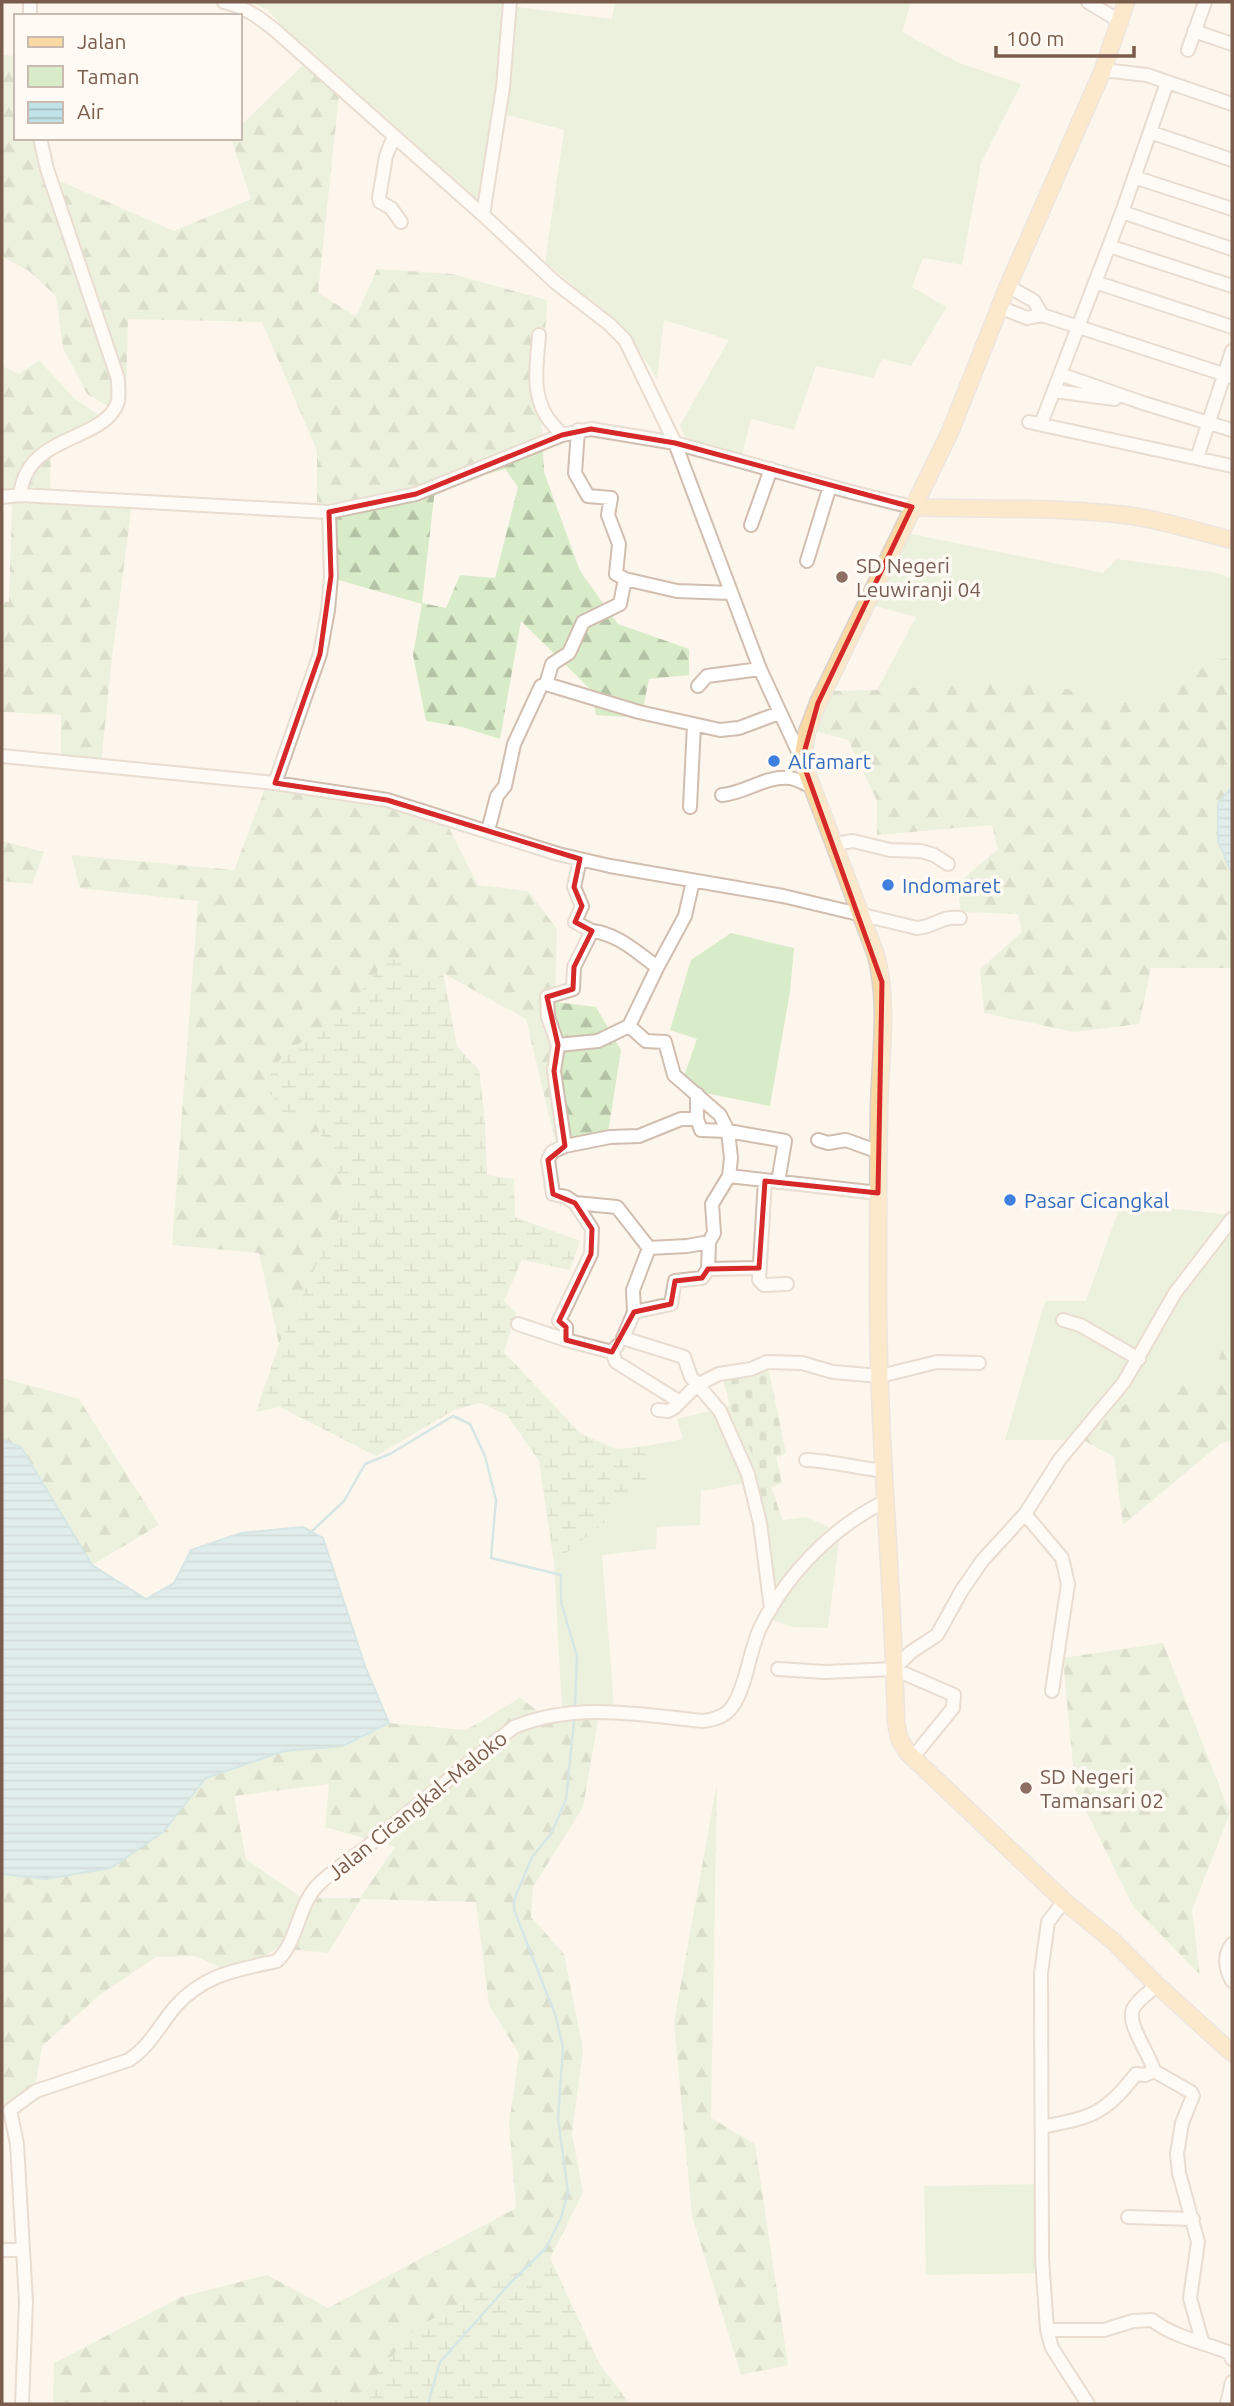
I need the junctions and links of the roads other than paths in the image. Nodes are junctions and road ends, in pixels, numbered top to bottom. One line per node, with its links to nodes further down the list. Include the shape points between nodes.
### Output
1 (224, 2): 16 (street, via 267,24)
2 (510, 2): 22 (street, via 503,87)
3 (1088, 2): 6 (street)
4 (1126, 2): 6 (main road)
5 (1205, 2): 7 (street)
6 (1121, 22): 10 (main road)
7 (1194, 31): 8 (street); 9 (street)
8 (1232, 44)
9 (1188, 50)
10 (1109, 53): 11 (main road); 12 (street)
11 (1102, 70): 12 (street); 27 (main road)
12 (1128, 71): 13 (street)
13 (1167, 83): 14 (street); 15 (street)
14 (1232, 104)
15 (1150, 132): 18 (street); 19 (street)
16 (394, 136): 22 (street); 23 (street, via 380,178 379,198)
17 (40, 140): 48 (street, via 118,379 118,400 112,414 96,426 41,454 26,473)
18 (1232, 159)
19 (1134, 177): 20 (street); 21 (street)
20 (1232, 209)
21 (1122, 212): 24 (street); 25 (street)
22 (483, 215): 43 (street, via 625,340)
23 (401, 222)
24 (1109, 246): 26 (street); 28 (street)
25 (1232, 249)
26 (1095, 282): 31 (street); 32 (street)
27 (1007, 286): 29 (main road); 30 (street, via 1034,301)
28 (1232, 286)
29 (999, 307): 30 (street, via 1027,318); 50 (main road, via 950,432)
30 (1042, 314): 31 (street)
31 (1078, 327): 35 (street); 36 (street)
32 (1232, 327)
33 (539, 335): 42 (street, via 537,397)
34 (1232, 351): 36 (street)
35 (1060, 374): 37 (street); 38 (street)
36 (1228, 376): 39 (street)
37 (1054, 391): 38 (street); 44 (street, via 1035,423)
38 (1143, 403): 39 (street)
39 (1208, 421): 41 (street); 44 (street)
40 (578, 430): 42 (street); 43 (street); 55 (street, via 575,473 588,496 611,498 608,515 619,544 616,574)
41 (1232, 430)
42 (562, 435): 51 (street, via 416,494)
43 (675, 443): 46 (street); 56 (street)
44 (1196, 458): 45 (street)
45 (1232, 466)
46 (771, 469): 47 (street); 52 (street)
47 (830, 486): 50 (street); 54 (street)
48 (20, 495): 49 (street); 51 (street)
49 (2, 497)
50 (912, 507): 53 (main road, via 1075,510 1135,516); 63 (main road, via 818,703)
51 (329, 512): 64 (street, via 330,587 320,654)
52 (751, 525)
53 (1232, 540)
54 (807, 561)
55 (625, 579): 56 (street, via 677,591); 58 (street, via 620,604 583,622 569,653 552,664)
56 (731, 593): 57 (street)
57 (760, 668): 59 (street, via 708,676); 60 (street)
58 (546, 684): 61 (street); 68 (street, via 520,728)
59 (698, 686)
60 (779, 713): 61 (street, via 739,728); 63 (street)
61 (694, 725): 67 (street)
62 (2, 756): 64 (street)
63 (802, 760): 65 (main road)
64 (275, 783): 68 (street, via 387,800)
65 (810, 786): 66 (street, via 790,778 758,782 737,794); 69 (main road)
66 (722, 795)
67 (690, 807)
68 (488, 831): 70 (street)
69 (834, 844): 71 (street, via 853,841 890,850 921,851); 73 (main road)
70 (580, 859): 72 (street); 75 (street, via 574,887 582,906 575,922)
71 (948, 864)
72 (693, 881): 73 (street, via 783,896); 76 (street, via 685,916)
73 (861, 916): 74 (street, via 917,928 947,917); 84 (main road, via 876,955 884,1004)
74 (960, 918)
75 (592, 931): 76 (street, via 620,939); 78 (street, via 574,967 573,989 547,998)
76 (657, 968): 77 (street)
77 (629, 1026): 78 (street, via 598,1041); 79 (street, via 646,1041 665,1042 674,1075)
78 (558, 1045): 83 (street, via 554,1070)
79 (697, 1094): 80 (street); 81 (street, via 720,1115)
80 (697, 1119): 81 (street, via 701,1130); 83 (street, via 681,1119 639,1136)
81 (729, 1131): 85 (street); 86 (street, via 785,1141)
82 (818, 1140): 84 (street, via 846,1140)
83 (565, 1146): 88 (street, via 552,1152 548,1160 553,1194)
84 (879, 1152): 87 (main road)
85 (729, 1176): 86 (street); 90 (street, via 712,1204 714,1233)
86 (771, 1181): 87 (street); 92 (street)
87 (878, 1193): 103 (main road)
88 (575, 1203): 91 (street, via 617,1207); 99 (street, via 592,1229 592,1254 559,1321 566,1327)
89 (1230, 1229): 101 (street, via 1175,1293)
90 (709, 1242): 91 (street); 93 (street)
91 (649, 1248): 95 (street, via 632,1290)
92 (759, 1268): 93 (street); 94 (street, via 761,1283)
93 (708, 1269): 95 (street, via 702,1278 676,1281 671,1304)
94 (787, 1284)
95 (634, 1312): 98 (street)
96 (1063, 1320): 101 (street)
97 (518, 1324): 99 (street)
98 (623, 1338): 100 (street); 104 (street, via 684,1357)
99 (566, 1340): 100 (street)
100 (612, 1352): 105 (street, via 616,1362)
101 (1139, 1359): 110 (street, via 1060,1459)
102 (979, 1363): 103 (street, via 937,1362)
103 (880, 1376): 104 (street, via 777,1361 719,1374); 108 (main road)
104 (697, 1385): 105 (street); 111 (street, via 720,1410 748,1474 760,1523)
105 (680, 1402): 106 (street)
106 (658, 1410)
107 (806, 1460): 108 (street)
108 (884, 1471): 109 (main road)
109 (886, 1501): 111 (street, Jalan Cicangkal–Maloko, via 818,1548); 113 (main road)
110 (1025, 1514): 113 (street, via 982,1561 937,1635); 114 (street, via 1062,1558 1068,1584)
111 (771, 1609): 122 (street, Jalan Cicangkal–Maloko, via 734,1705 724,1716 702,1721 582,1712 546,1715 514,1727 316,1887 303,1906 289,1946 277,1961 210,1979 176,2007 152,2041 129,2060 36,2091)
112 (778, 1669): 113 (street)
113 (894, 1669): 115 (main road, via 897,1732); 115 (street, via 954,1695 953,1708)
114 (1052, 1690)
115 (913, 1757): 116 (main road)
116 (1064, 1900): 119 (main road); 123 (street, via 1048,1922 1043,1944)
117 (1232, 1944): 118 (street, via 1226,1958)
118 (1232, 1981)
119 (1157, 1985): 120 (main road); 121 (street, via 1132,2013 1139,2044 1151,2058)
120 (1232, 2051)
121 (1154, 2071): 123 (street, via 1136,2074 1103,2110); 125 (street, via 1193,2096 1177,2154)
122 (6, 2109): 127 (street, Jalan Cicangkal–Maloko, via 17,2144)
123 (1042, 2127): 128 (street)
124 (1128, 2217): 125 (street)
125 (1193, 2219): 129 (street, via 1198,2242 1190,2298)
126 (2, 2250): 127 (street)
127 (23, 2250): 132 (street, Jalan Cicangkal–Maloko)
128 (1047, 2330): 129 (street, via 1104,2330 1148,2319 1180,2337); 133 (street, via 1052,2348)
129 (1202, 2341): 130 (street, via 1230,2353)
130 (1232, 2359)
131 (1232, 2382): 134 (street)
132 (22, 2404)
133 (1088, 2404)
134 (1227, 2404)

